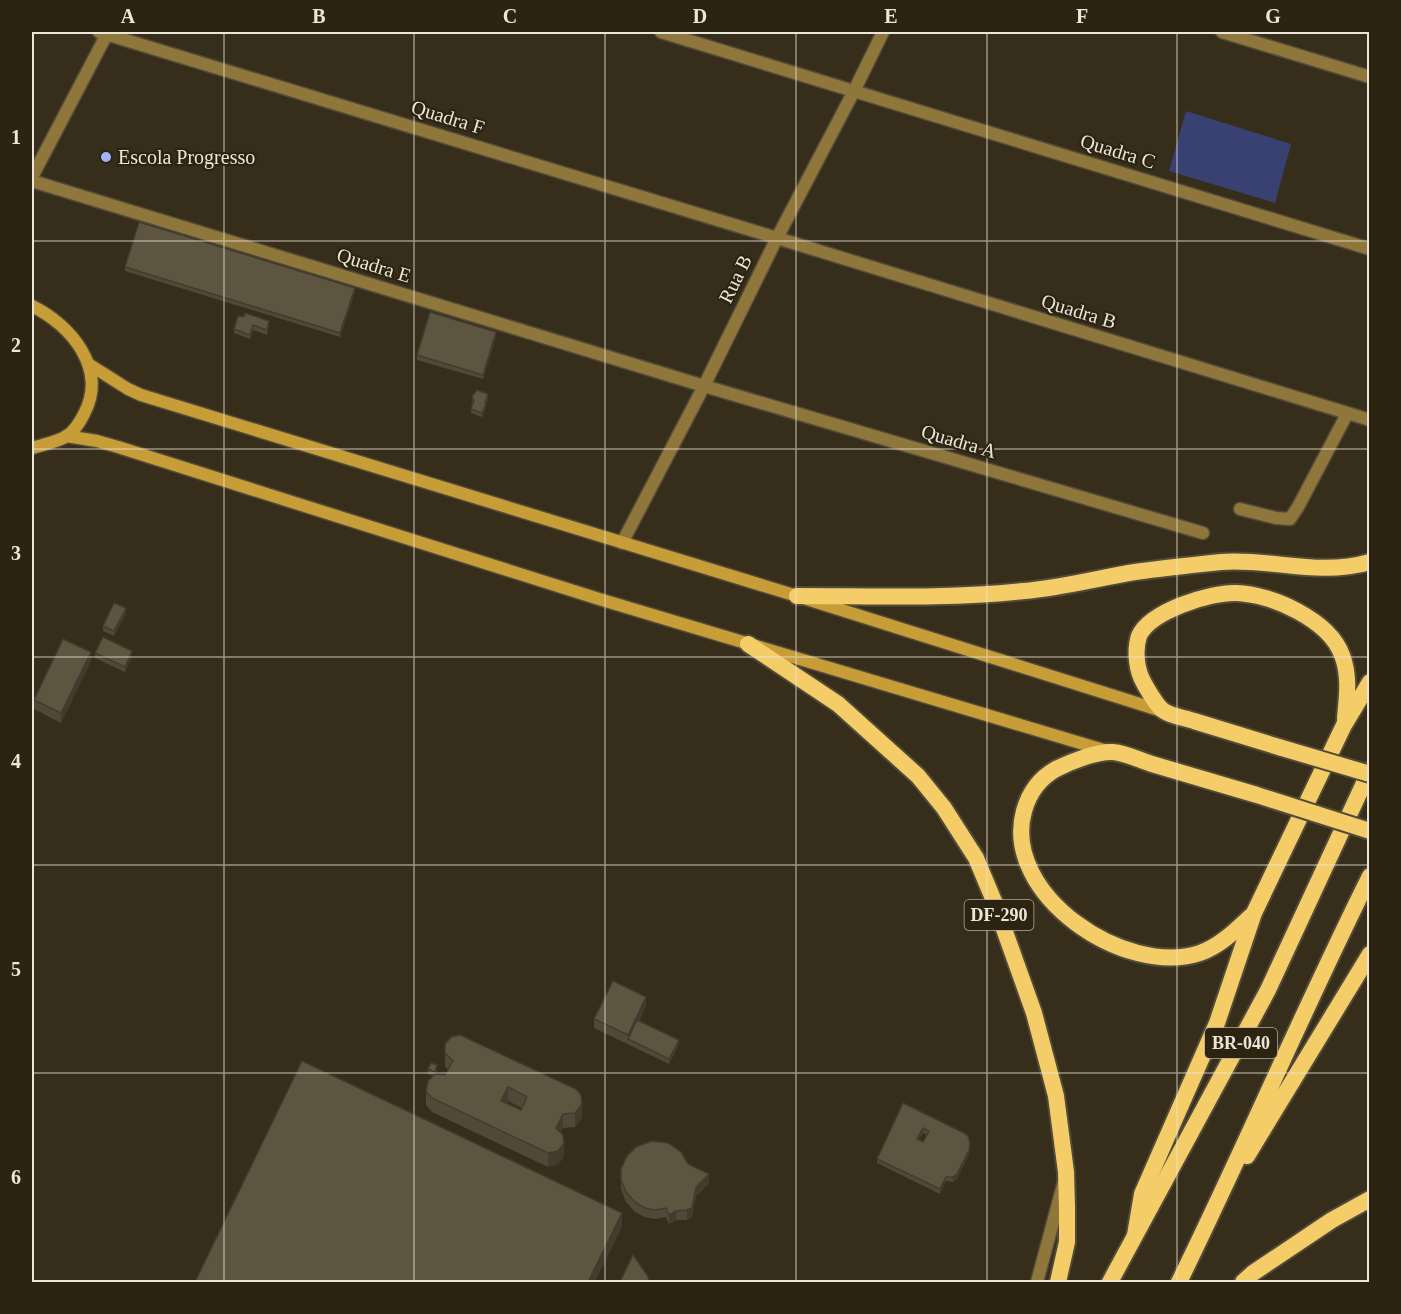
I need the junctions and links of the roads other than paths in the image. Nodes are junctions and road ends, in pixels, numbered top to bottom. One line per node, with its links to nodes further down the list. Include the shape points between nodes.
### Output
1 (104, 32): 7 (street); 8 (street, Quadra F)
2 (661, 32): 6 (street, Quadra C)
3 (883, 32): 6 (street, Rua B)
4 (1222, 32): 5 (street)
5 (1370, 76)
6 (854, 91): 8 (street, Rua B); 9 (street, Quadra C)
7 (32, 179): 12 (street, Quadra E)
8 (777, 238): 12 (street, Rua B); 13 (street, Quadra B)
9 (1370, 249)
10 (32, 306): 11 (main road, via 71,336)
11 (90, 365): 15 (main road, via 92,387 88,405); 19 (main road, via 141,395)
12 (704, 386): 18 (street, Quadra A); 19 (street, Rua B)
13 (1347, 414): 14 (street, Quadra B); 17 (street, via 1290,519)
14 (1370, 420)
15 (66, 436): 16 (main road, DF-290); 22 (main road, DF-290, via 118,447)
16 (32, 448)
17 (1240, 509)
18 (1203, 533)
19 (622, 543): 21 (main road)
20 (1370, 562): 21 (highway, via 1313,569 1223,562 1024,591 950,596)
21 (797, 596): 24 (main road)
22 (748, 644): 26 (main road, DF-290); 32 (highway, DF-290, via 838,704 918,776 976,858 1034,1014 1056,1096)
23 (1370, 682): 25 (highway)
24 (1163, 711): 25 (highway, via 1140,673 1137,657 1145,628 1174,608 1210,595 1238,593 1293,609 1323,628 1333,640 1347,671); 27 (highway, bridge)
25 (1344, 725): 30 (highway)
26 (1112, 752): 28 (highway, DF-290, bridge); 30 (highway, via 1067,764 1050,773 1035,786 1026,804 1021,824 1024,854 1029,868 1052,900 1107,943 1161,957 1181,957 1217,945)
27 (1370, 772): 35 (highway, BR-040, via 1268,990)
28 (1370, 831)
29 (1370, 876): 33 (highway, BR-040)
30 (1254, 913): 35 (highway, via 1217,1023 1142,1194)
31 (1370, 954): 33 (highway)
32 (1066, 1172): 36 (street); 37 (highway, DF-290, via 1067,1242)
33 (1231, 1178): 39 (highway, BR-040)
34 (1370, 1199): 40 (highway)
35 (1136, 1235): 38 (highway, BR-040)
36 (1037, 1282)
37 (1058, 1282)
38 (1110, 1282)
39 (1179, 1282)
40 (1243, 1282)

